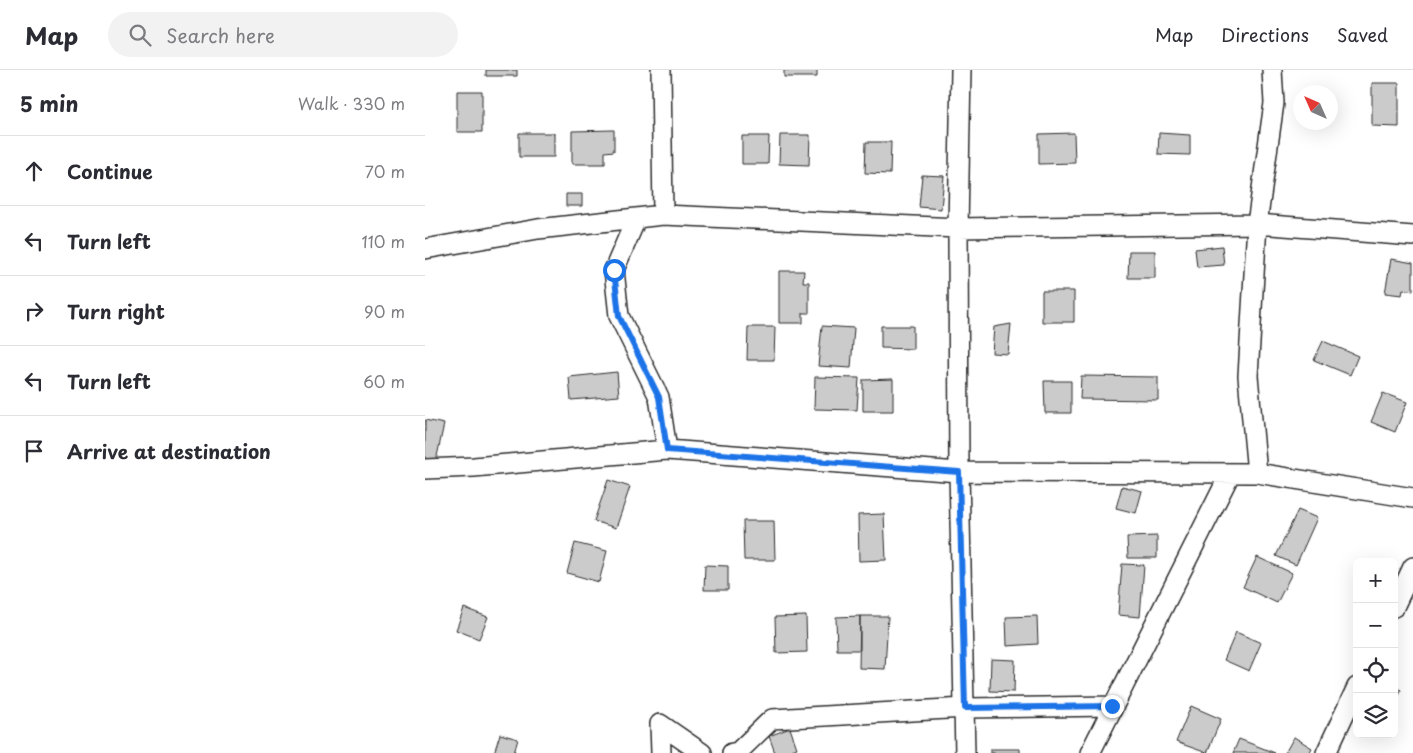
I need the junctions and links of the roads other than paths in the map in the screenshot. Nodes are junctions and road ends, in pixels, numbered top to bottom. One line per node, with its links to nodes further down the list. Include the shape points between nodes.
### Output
1 (661, 70): 4 (street)
2 (961, 70): 7 (street)
3 (1272, 70): 6 (street, via 1274,103)
4 (663, 215): 5 (street); 7 (street)
5 (636, 219): 9 (street, via 538,229); 10 (street, via 614,270 619,316 659,397)
6 (1257, 224): 7 (street); 8 (street); 13 (street, via 1248,376)
7 (958, 228): 12 (street)
8 (1413, 236)
9 (425, 249)
10 (667, 450): 11 (street); 12 (street)
11 (425, 469)
12 (959, 472): 14 (street); 20 (street)
13 (1257, 473): 14 (street); 15 (street)
14 (1230, 474): 19 (street)
15 (1413, 498)
16 (1413, 567): 17 (street)
17 (1396, 603)
18 (1354, 693): 26 (street)
19 (1112, 706): 20 (street); 25 (street)
20 (965, 708): 23 (street, via 771,719 738,752); 24 (street)
21 (661, 753): 22 (street, via 659,724)
22 (702, 753)
23 (732, 753)
24 (965, 753)
25 (1090, 753)
26 (1325, 753)

